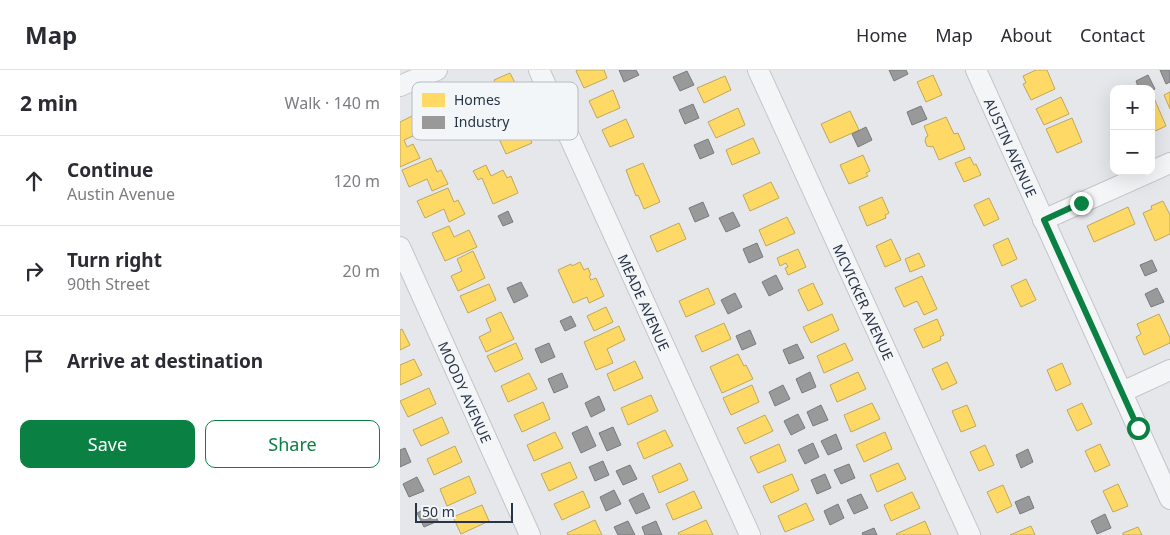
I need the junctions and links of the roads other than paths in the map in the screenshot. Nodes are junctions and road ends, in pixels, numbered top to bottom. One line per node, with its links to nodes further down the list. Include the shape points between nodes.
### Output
1 (437, 70): 6 (street)
2 (539, 70): 5 (street, MEADE AVENUE)
3 (758, 70): 16 (street, MCVICKER AVENUE)
4 (976, 70): 9 (street, AUSTIN AVENUE)
5 (544, 82)
6 (400, 86)
7 (571, 140): 15 (street, MEADE AVENUE)
8 (1170, 163): 9 (street)
9 (1044, 220): 12 (street, AUSTIN AVENUE)
10 (400, 247): 14 (street, MOODY AVENUE)
11 (1170, 370): 12 (street)
12 (1122, 392): 13 (street, AUSTIN AVENUE)
13 (1170, 499)
14 (530, 535)
15 (750, 535)
16 (970, 535)

